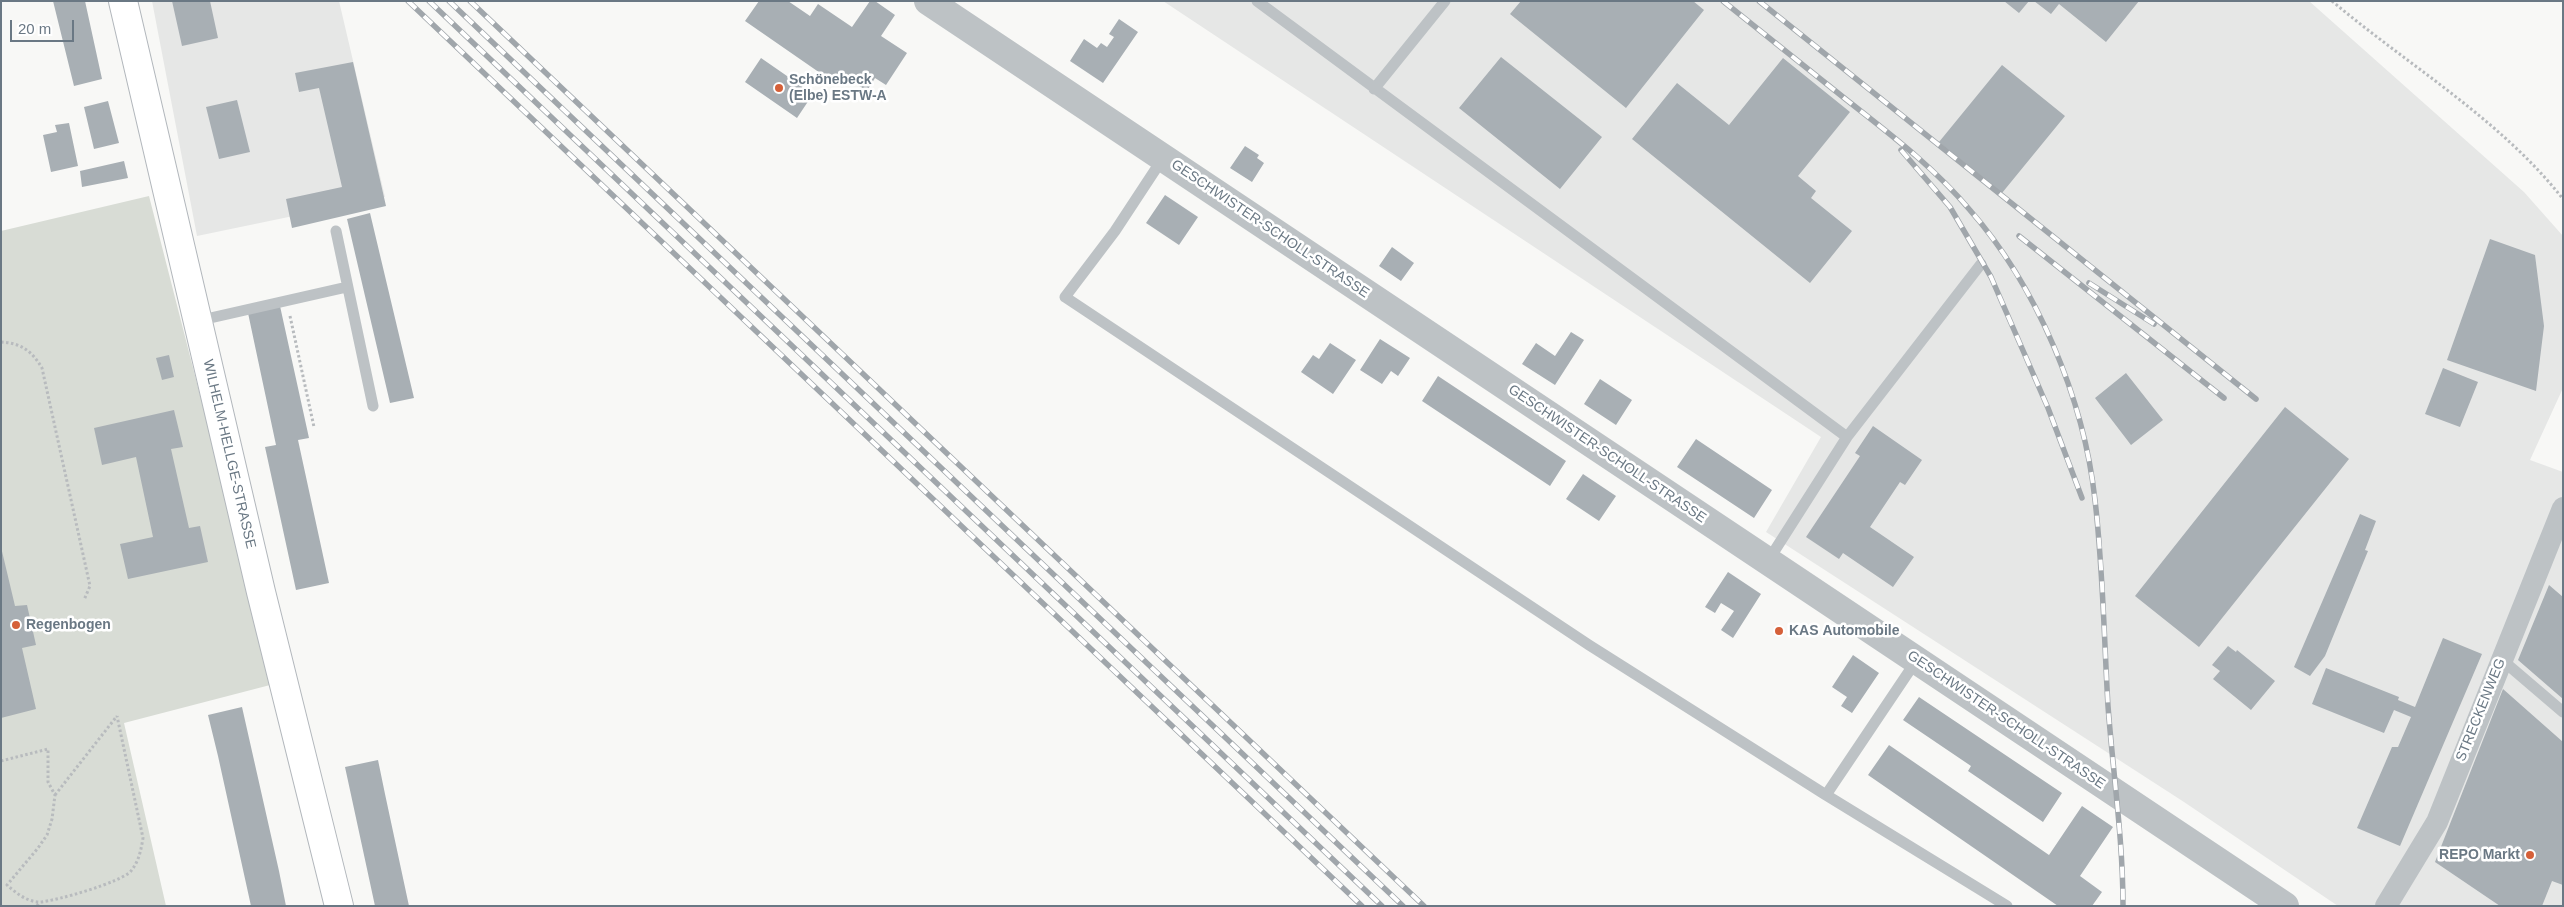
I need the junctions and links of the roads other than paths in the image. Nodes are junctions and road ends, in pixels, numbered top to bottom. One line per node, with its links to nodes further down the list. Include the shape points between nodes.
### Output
1 (122, 1): 10 (main road, WILHELM-HELLGE-STRASSE)
2 (928, 1): 6 (street, GESCHWISTER-SCHOLL-STRASSE)
3 (1257, 1): 5 (lane)
4 (1445, 1): 5 (lane)
5 (1374, 89): 12 (lane)
6 (1163, 158): 14 (street, GESCHWISTER-SCHOLL-STRASSE); 18 (lane, via 1115,231 1065,297 1589,645)
7 (336, 231): 9 (lane)
8 (1981, 264): 12 (lane)
9 (347, 287): 10 (lane); 11 (lane)
10 (197, 321): 19 (main road, WILHELM-HELLGE-STRASSE)
11 (373, 406)
12 (1848, 437): 14 (lane)
13 (2563, 508): 15 (street, STRECKENWEG)
14 (1768, 561): 16 (street, GESCHWISTER-SCHOLL-STRASSE)
15 (2501, 659): 17 (lane); 22 (street, STRECKENWEG, via 2437,822)
16 (1916, 661): 18 (lane); 21 (street, GESCHWISTER-SCHOLL-STRASSE)
17 (2563, 712)
18 (1826, 795): 20 (lane)
19 (339, 906)
20 (2007, 906)
21 (2285, 906)
22 (2386, 906)

